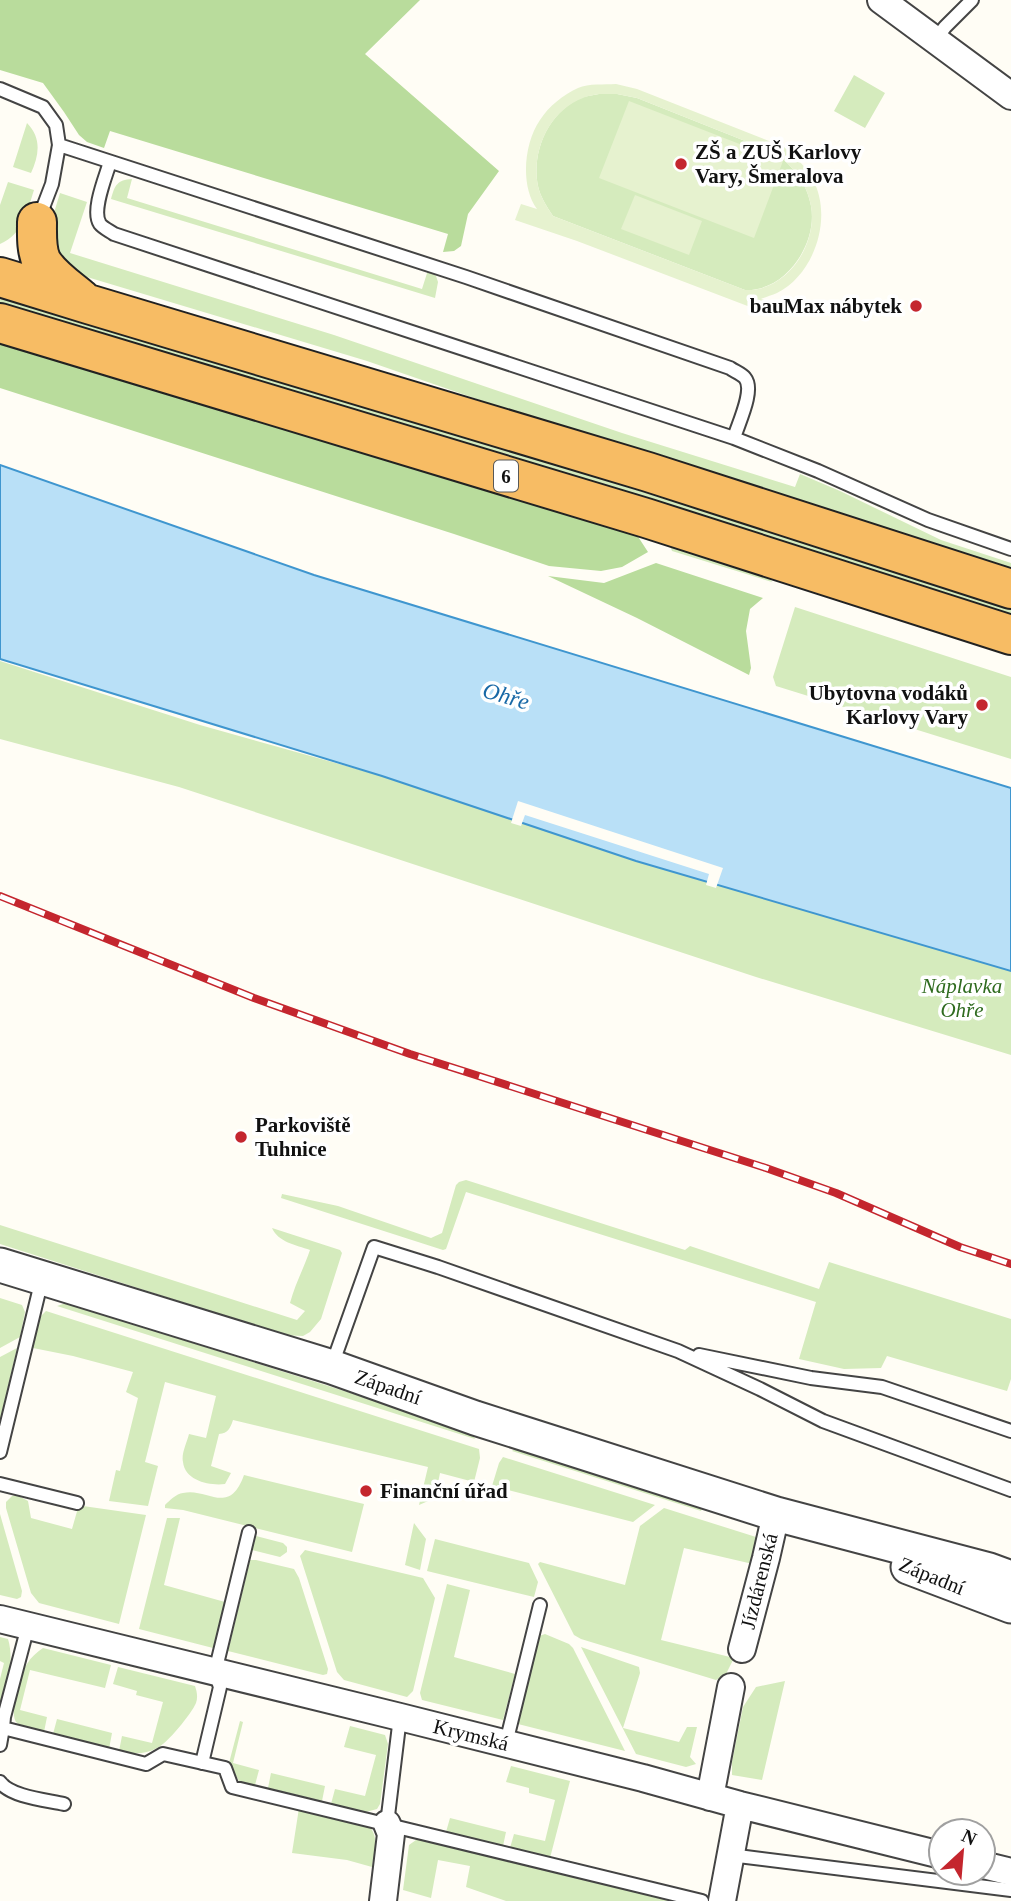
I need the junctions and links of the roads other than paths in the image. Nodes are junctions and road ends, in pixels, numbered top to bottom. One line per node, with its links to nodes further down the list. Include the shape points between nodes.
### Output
1 (881, 0): 3 (street)
2 (972, 0): 3 (lane)
3 (935, 40): 5 (street)
4 (0, 89): 6 (lane, via 43,107 55,125)
5 (1011, 96)
6 (59, 145): 7 (lane); 8 (lane, via 52,184)
7 (110, 162): 13 (lane, via 98,217 114,234); 13 (lane, via 730,368 745,378 748,387)
8 (37, 222): 9 (highway, via 26,241); 11 (highway, via 42,261)
9 (0, 257)
10 (0, 276): 11 (highway, 6)
11 (88, 304): 15 (highway, 6, via 547,441)
12 (0, 323): 16 (highway, 6, via 646,518)
13 (734, 438): 14 (lane, via 928,520)
14 (1011, 549)
15 (1011, 589)
16 (1011, 635)
17 (0, 1265): 18 (street, Západní)
18 (42, 1278): 20 (street, Západní); 22 (lane)
19 (678, 1351): 20 (lane, via 374,1247); 21 (lane, via 882,1387); 24 (lane, via 823,1421)
20 (331, 1367): 26 (street, Západní)
21 (1011, 1431)
22 (0, 1452)
23 (0, 1484): 25 (lane)
24 (1011, 1490)
25 (77, 1503)
26 (776, 1514): 28 (street, Západní); 30 (street, Západní); 33 (street, Jízdárenská)
27 (249, 1532): 34 (lane)
28 (1011, 1578)
29 (540, 1605): 38 (lane)
30 (1011, 1606)
31 (0, 1619): 32 (street, Krymská)
32 (28, 1626): 34 (street, Krymská); 37 (lane)
33 (742, 1649)
34 (215, 1672): 36 (street, Krymská); 40 (lane, via 220,1687)
35 (731, 1687): 42 (street)
36 (400, 1717): 38 (street, Krymská); 45 (lane)
37 (2, 1720): 39 (lane); 40 (lane, via 146,1763 163,1754)
38 (506, 1743): 42 (street, Krymská)
39 (0, 1745)
40 (202, 1763): 45 (lane, via 225,1768 232,1787)
41 (0, 1782): 43 (lane, via 14,1793)
42 (710, 1797): 44 (street, Krymská)
43 (64, 1804)
44 (740, 1805): 46 (street, Krymská); 47 (street)
45 (387, 1825): 49 (street, via 391,1834); 50 (lane)
46 (927, 1852)
47 (730, 1855): 48 (lane); 51 (street)
48 (1011, 1890)
49 (383, 1901)
50 (702, 1901)
51 (722, 1901)

